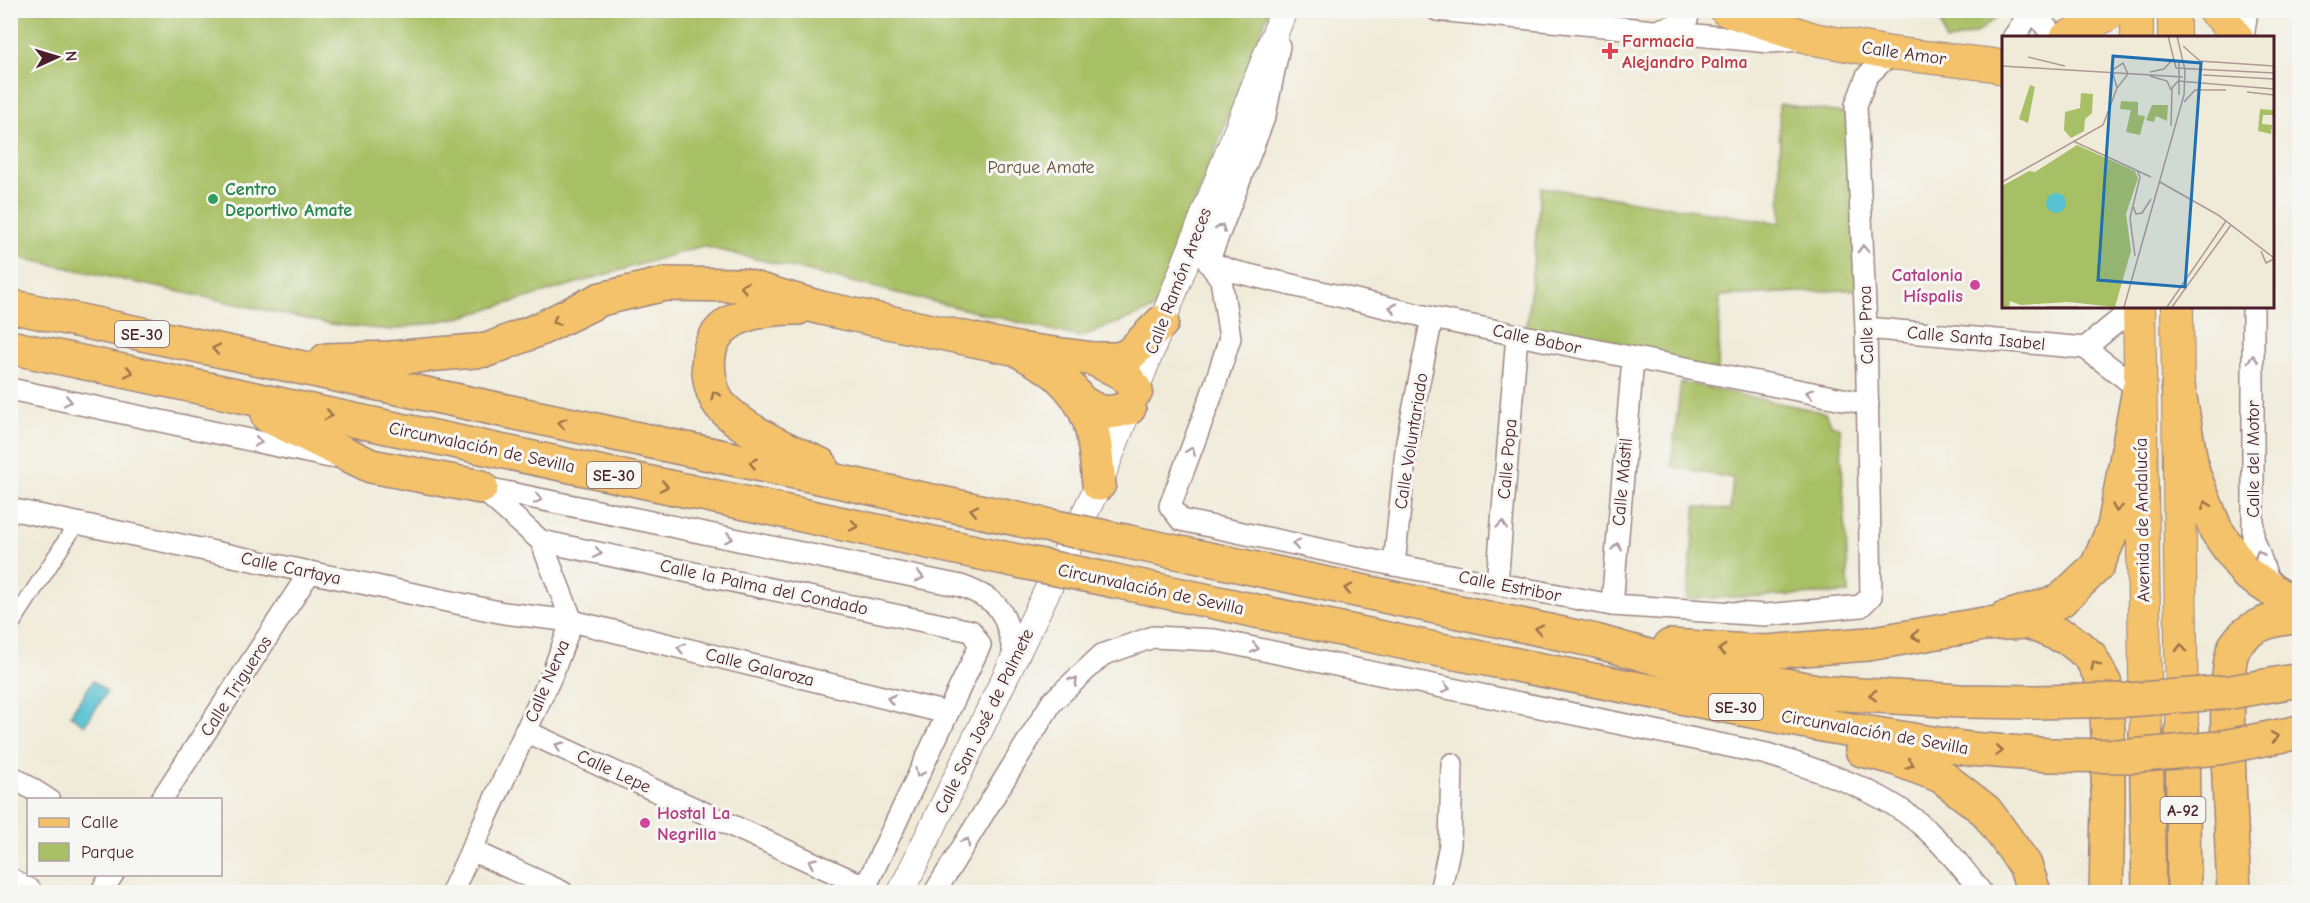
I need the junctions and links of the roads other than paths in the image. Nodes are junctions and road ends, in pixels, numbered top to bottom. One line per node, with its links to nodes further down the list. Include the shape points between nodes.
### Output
1 (1285, 10): 23 (street, one-way to 1, via 1264,115); 31 (street, Calle Ramón Areces)
2 (1437, 10): 12 (street, Calle Amor)
3 (1689, 10): 12 (street, Calle Amor, via 1687,20 1681,24)
4 (1726, 10): 20 (main road, Calle Amor)
5 (2032, 10): 13 (street)
6 (2040, 10): 14 (street, via 2043,23)
7 (2137, 10): 16 (main road)
8 (2174, 10): 17 (main road)
9 (2213, 10): 18 (main road)
10 (2247, 10): 19 (street)
11 (2101, 23): 15 (main road)
12 (1655, 31): 20 (street, Calle Amor, via 1769,42)
13 (2014, 36)
14 (2053, 36)
15 (2072, 36)
16 (2137, 36)
17 (2174, 36)
18 (2236, 36)
19 (2243, 36)
20 (1814, 39): 21 (main road, Calle Amor)
21 (1892, 53): 22 (main road, Calle Amor); 32 (street, Calle Proa, one-way to 21, via 1856,105 1867,76)
22 (2001, 61)
23 (1208, 262): 30 (street, Calle Babor, one-way to 23); 55 (street, Calle Estribor, one-way to 23, via 1181,520 1170,506 1230,338 1221,279)
24 (10, 306): 39 (highway, Circunvalación de Sevilla / SE-30, one-way to 24)
25 (820, 308): 36 (highway); 39 (highway, one-way to 39, via 742,285 665,284 601,299 487,350 390,358); 50 (highway, one-way to 25, via 766,439 720,405 710,383 707,360 713,340 744,314 775,308)
26 (2135, 308): 35 (street)
27 (2137, 308): 41 (main road, Avenida de Andalucía)
28 (2177, 308): 40 (main road, Avenida de Andalucía)
29 (2253, 308): 60 (street, Calle del Motor, one-way to 29, via 2267,577 2253,537)
30 (1432, 318): 33 (street, Calle Babor); 55 (street, Calle Voluntariado, via 1407,441)
31 (1162, 322): 38 (highway, via 1129,355); 44 (street, Calle Ramón Areces)
32 (1866, 328): 35 (street, Calle Santa Isabel); 46 (street, Calle Proa)
33 (1517, 335): 37 (street, Calle Babor); 57 (street, Calle Popa, one-way to 33)
34 (10, 347): 43 (highway, Circunvalación de Sevilla / SE-30, one-way to 43)
35 (2085, 348): 41 (street)
36 (1017, 349): 38 (highway); 45 (highway, via 1058,375)
37 (1633, 359): 46 (street, Calle Babor, one-way to 37); 58 (street, Calle Mástil, one-way to 37)
38 (1094, 360): 44 (highway, via 1124,374)
39 (273, 361): 50 (highway, Circunvalación de Sevilla / SE-30, one-way to 39)
40 (2178, 386): 60 (highway, one-way to 40, via 2246,573 2216,530 2193,473); 70 (main road, Avenida de Andalucía, one-way to 40)
41 (2139, 388): 62 (highway, one-way to 62, via 2114,527 2097,566 2060,601); 73 (main road, Avenida de Andalucía)
42 (10, 389): 47 (street, one-way to 47)
43 (210, 390): 47 (highway); 66 (highway, Circunvalación de Sevilla / SE-30, one-way to 66, bridge)
44 (1133, 400): 45 (highway, via 1111,413 1097,412); 48 (street, Calle Ramón Areces)
45 (1083, 403): 48 (highway, via 1094,433)
46 (1868, 404): 59 (street, Calle Proa, via 1871,596)
47 (371, 466): 49 (highway)
48 (1099, 484): 54 (street, Calle Ramón Areces)
49 (481, 487): 53 (street, Calle Nerva); 67 (street, one-way to 67, via 961,586 986,596 1004,613)
50 (871, 489): 64 (highway, Circunvalación de Sevilla / SE-30, one-way to 50, bridge)
51 (10, 509): 52 (street, Calle Cartaya)
52 (77, 523): 56 (street, Calle Cartaya); 63 (street)
53 (541, 541): 61 (street, Calle Nerva); 65 (street, Calle la Palma del Condado, one-way to 65, via 952,626 970,631)
54 (1067, 550): 67 (street, Calle San José de Palmete)
55 (1394, 565): 57 (street, Calle Estribor)
56 (310, 572): 61 (street, Calle Cartaya, via 504,613); 77 (street, Calle Trigueros)
57 (1497, 584): 58 (street, Calle Estribor)
58 (1612, 605): 59 (street, Calle Estribor, via 1765,615)
59 (1861, 606)
60 (2296, 608): 96 (highway, via 2283,617 2257,625 2234,647 2228,719)
61 (572, 621): 69 (street, Calle Galaroza, one-way to 61); 71 (street, Calle Nerva)
62 (1984, 624): 64 (highway, one-way to 64, via 1869,644 1765,652); 93 (highway, one-way to 62, via 2108,733 2104,684 2090,656 2069,639 2028,622)
63 (10, 627)
64 (1596, 641): 68 (highway, Circunvalación de Sevilla / SE-30, one-way to 64, bridge, via 2231,692 2150,698 1961,701 1828,693 1691,668)
65 (980, 645): 69 (street, Calle San José de Palmete)
66 (1425, 647): 72 (highway, Circunvalación de Sevilla / SE-30, one-way to 72, bridge, via 1833,727 1969,749 2132,756 2218,748); 92 (highway, one-way to 92, via 1891,757 1941,776 1986,811 2025,865)
67 (1015, 657): 88 (street, Calle San José de Palmete)
68 (2300, 680)
69 (947, 713): 83 (street, Calle San José de Palmete, one-way to 83)
70 (2182, 728): 82 (highway, A-92)
71 (525, 731): 79 (street, Calle Nerva); 83 (street, Calle Lepe, one-way to 71)
72 (2300, 732)
73 (2146, 734): 78 (highway, A-92)
74 (1452, 764): 90 (street, via 1450,845)
75 (10, 775): 76 (street)
76 (46, 798)
77 (162, 798)
78 (2148, 798): 94 (highway); 95 (highway, A-92)
79 (471, 850): 86 (street, Calle Nerva); 87 (street)
80 (112, 876): 85 (street)
81 (10, 881): 84 (street)
82 (2185, 884)
83 (864, 890)
84 (29, 892)
85 (101, 892)
86 (452, 892)
87 (562, 892)
88 (901, 892)
89 (936, 892): 91 (street, one-way to 91, via 1052,702 1102,655 1153,637 1215,640 1767,754 1874,794 1920,823 1959,862)
90 (1440, 892)
91 (1981, 892)
92 (2034, 892)
93 (2106, 892)
94 (2138, 892)
95 (2149, 892)
96 (2234, 892)

